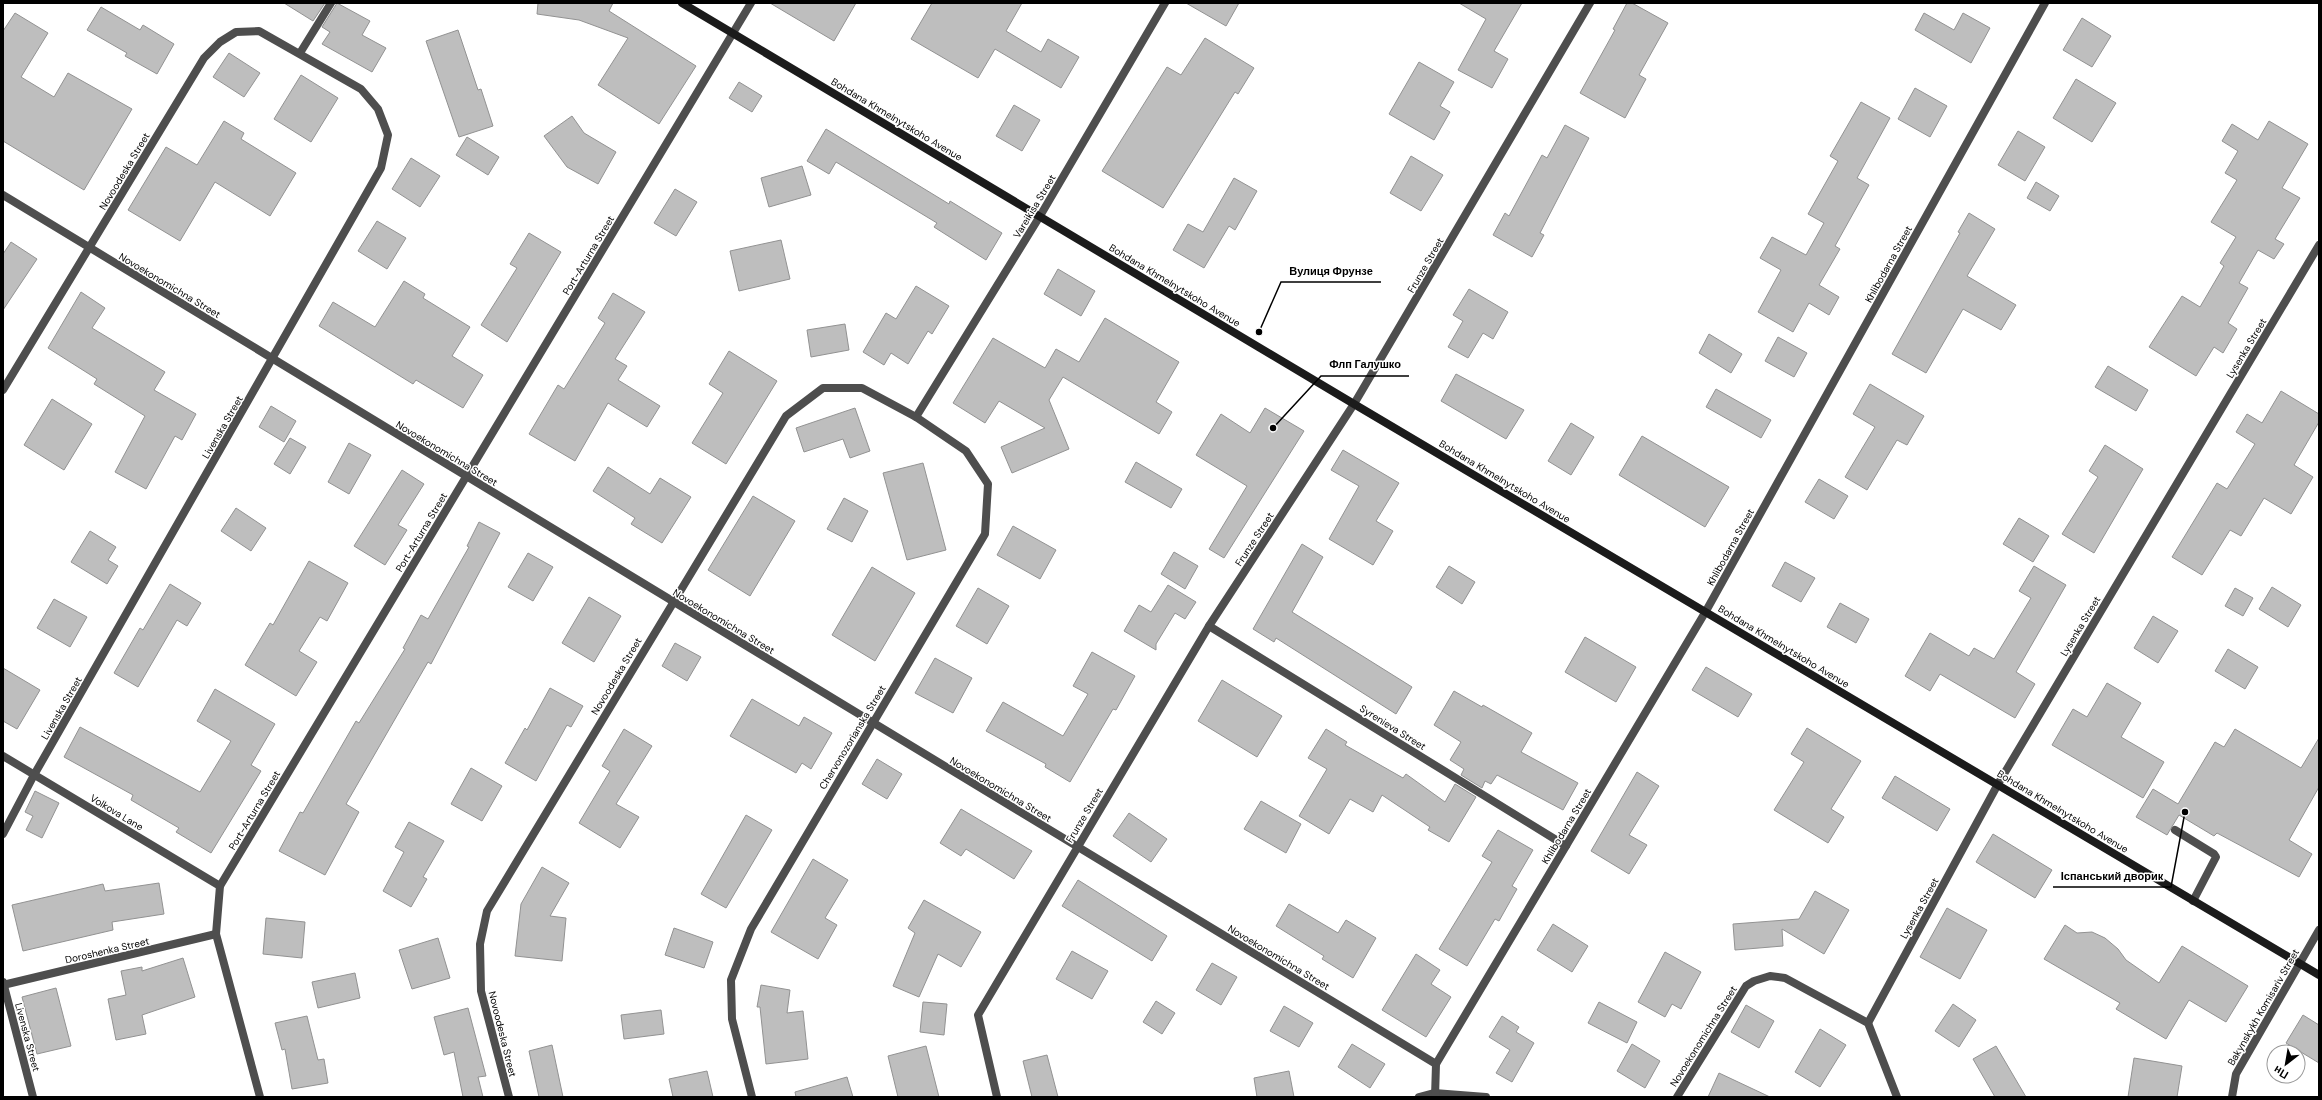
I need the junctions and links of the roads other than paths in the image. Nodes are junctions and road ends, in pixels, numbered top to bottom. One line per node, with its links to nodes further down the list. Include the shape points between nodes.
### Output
1 (330, 3): 8 (street)
2 (682, 3): 7 (main road, Bohdana Khmelnytskoho Avenue)
3 (751, 3): 7 (street, Port-Arturna Street)
4 (1165, 3): 10 (street, Vareikisa Street)
5 (1590, 3): 15 (street, Frunze Street)
6 (2045, 3): 19 (street, Khlibodarna Street)
7 (733, 34): 10 (main road, Bohdana Khmelnytskoho Avenue); 17 (street, Port-Arturna Street)
8 (300, 53): 12 (street, Novoodeska Street, via 259,31 236,32 220,42 204,58); 13 (street, Livenska Street, via 361,89 378,110 388,135 381,168)
9 (3, 195): 12 (street, Novoekonomichna Street)
10 (1040, 216): 15 (main road, Bohdana Khmelnytskoho Avenue); 16 (street, Vareikisa Street)
11 (2319, 245): 24 (street, Lysenka Street)
12 (90, 248): 13 (street, Novoekonomichna Street); 14 (street, Novoodeska Street)
13 (273, 359): 17 (street, Novoekonomichna Street); 23 (street, Livenska Street)
14 (3, 390)
15 (1354, 404): 19 (main road, Bohdana Khmelnytskoho Avenue); 20 (street, Frunze Street)
16 (916, 417): 18 (street, Novoodeska Street, via 862,388 823,388 792,411 786,416); 21 (street, Chervonozorianska Street, via 966,451 988,484 985,534)
17 (466, 476): 18 (street, Novoekonomichna Street); 29 (street, Port-Arturna Street)
18 (672, 601): 21 (street, Novoekonomichna Street); 41 (street, Novoodeska Street, via 487,911 480,944 481,991)
19 (1706, 611): 24 (main road, Bohdana Khmelnytskoho Avenue); 28 (street, Khlibodarna Street)
20 (1209, 626): 27 (street, Frunze Street); 28 (street, Syrenieva Street)
21 (872, 723): 27 (street, Novoekonomichna Street); 42 (street, Chervonozorianska Street, via 751,929 731,980 732,1019)
22 (3, 756): 23 (street, Volkova Lane)
23 (34, 775): 26 (street, Livenska Street); 29 (street, Volkova Lane)
24 (1998, 784): 30 (main road, Bohdana Khmelnytskoho Avenue); 36 (street, Lysenka Street)
25 (2175, 830): 30 (street, via 2216,855 2216,860)
26 (3, 834)
27 (1077, 846): 37 (street, Novoekonomichna Street); 43 (street, Frunze Street, via 978,1015)
28 (1566, 846): 37 (street, Khlibodarna Street)
29 (220, 886): 32 (street, Port-Arturna Street)
30 (2193, 900): 33 (main road, Bohdana Khmelnytskoho Avenue)
31 (2319, 930): 33 (street, Bakynskykh Komisariv Street)
32 (216, 934): 35 (street, Doroshenka Street); 40 (street, Port-Arturna Street)
33 (2299, 964): 34 (main road, Bohdana Khmelnytskoho Avenue); 48 (street, Bakynskykh Komisariv Street, via 2236,1074)
34 (2319, 975)
35 (3, 984): 39 (street, Livenska Street)
36 (1868, 1022): 46 (street, Novoekonomichna Street, via 1785,978 1770,976 1754,980 1746,986); 47 (street)
37 (1436, 1064): 38 (street, Khlibodarna Street)
38 (1434, 1095): 44 (street); 45 (street)
39 (33, 1097)
40 (260, 1097)
41 (509, 1097)
42 (752, 1097)
43 (997, 1097)
44 (1419, 1097)
45 (1486, 1097)
46 (1678, 1097)
47 (1897, 1097)
48 (2232, 1097)

